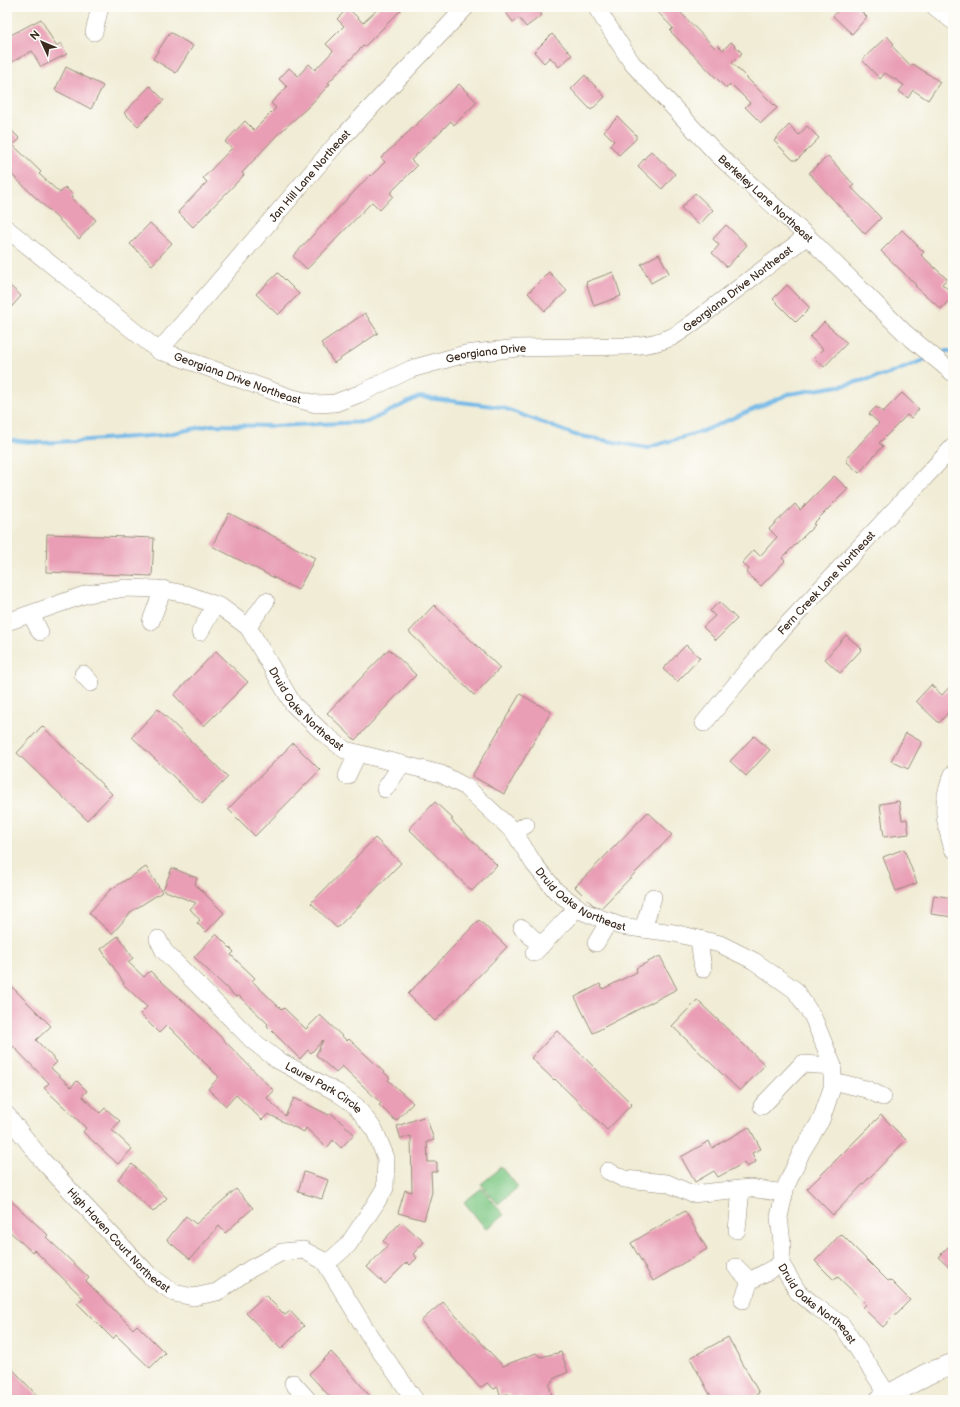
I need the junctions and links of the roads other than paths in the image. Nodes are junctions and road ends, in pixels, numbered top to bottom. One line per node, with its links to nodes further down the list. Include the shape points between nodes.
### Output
1 (100, 7): 6 (street)
2 (466, 7): 10 (street, Jan Hill Lane Northeast, via 338,142)
3 (596, 7): 8 (street, Berkeley Lane Northeast, via 632,63 717,154)
4 (935, 7): 5 (street)
5 (953, 21)
6 (94, 32)
7 (7, 229): 10 (street)
8 (807, 236): 9 (street, Georgiana Drive Northeast, via 690,325); 11 (street, Berkeley Lane Northeast, via 906,333)
9 (665, 339): 12 (street, Georgiana Drive, via 631,346 518,348 465,354 411,369 335,403)
10 (159, 351): 12 (street, Georgiana Drive Northeast, via 289,397)
11 (953, 373)
12 (316, 404)
13 (953, 447): 23 (street, Fern Creek Lane Northeast, via 769,644)
14 (163, 589): 16 (street, Druid Oaks Northeast); 17 (street, Druid Oaks Northeast, via 125,588 87,594); 18 (street)
15 (266, 601): 20 (street)
16 (215, 605): 20 (street, Druid Oaks Northeast); 22 (street)
17 (31, 614): 19 (street, Druid Oaks Northeast); 21 (street)
18 (151, 620)
19 (7, 622)
20 (248, 627): 24 (street, Druid Oaks Northeast, via 293,704 344,750)
21 (40, 632)
22 (200, 632)
23 (704, 723)
24 (358, 753): 25 (street, Druid Oaks Northeast); 27 (street)
25 (402, 764): 28 (street); 31 (street, Druid Oaks Northeast, via 441,774 466,787 520,829 534,864 556,891)
26 (953, 774): 29 (street, via 944,810)
27 (347, 776)
28 (385, 788)
29 (953, 849)
30 (653, 897): 34 (street)
31 (578, 907): 32 (street, Druid Oaks Northeast, via 584,912); 33 (street, via 538,950)
32 (609, 921): 34 (street, Druid Oaks Northeast, via 620,926); 37 (street)
33 (522, 928)
34 (643, 929): 36 (street, Druid Oaks Northeast)
35 (158, 939): 47 (street, Laurel Park Circle, via 164,950 254,1041 276,1060 338,1093 356,1106 375,1131 386,1158 385,1188 348,1245)
36 (699, 939): 38 (street); 39 (street, Druid Oaks Northeast, via 720,944 754,961 795,990 813,1017)
37 (596, 943)
38 (704, 969)
39 (833, 1074): 40 (street); 41 (street, via 802,1064); 45 (street, Druid Oaks Northeast, via 832,1088 821,1120 802,1151)
40 (883, 1097)
41 (762, 1106)
42 (7, 1115): 47 (street, High Haven Court Northeast, via 42,1160 143,1269 174,1293 193,1297 217,1292 250,1269 282,1252 303,1250)
43 (608, 1171): 44 (street, via 624,1179 667,1183 692,1194)
44 (741, 1189): 45 (street); 46 (street)
45 (784, 1193): 48 (street, Druid Oaks Northeast, via 780,1217)
46 (737, 1230)
47 (326, 1264): 56 (street, High Haven Court Northeast, via 371,1338)
48 (781, 1264): 50 (street); 54 (street, Druid Oaks Northeast, via 798,1292 842,1325)
49 (736, 1267): 50 (street)
50 (750, 1281): 51 (street)
51 (743, 1300)
52 (953, 1364): 54 (main road, via 927,1374)
53 (293, 1383): 55 (street)
54 (885, 1398)
55 (308, 1400)
56 (415, 1400)

